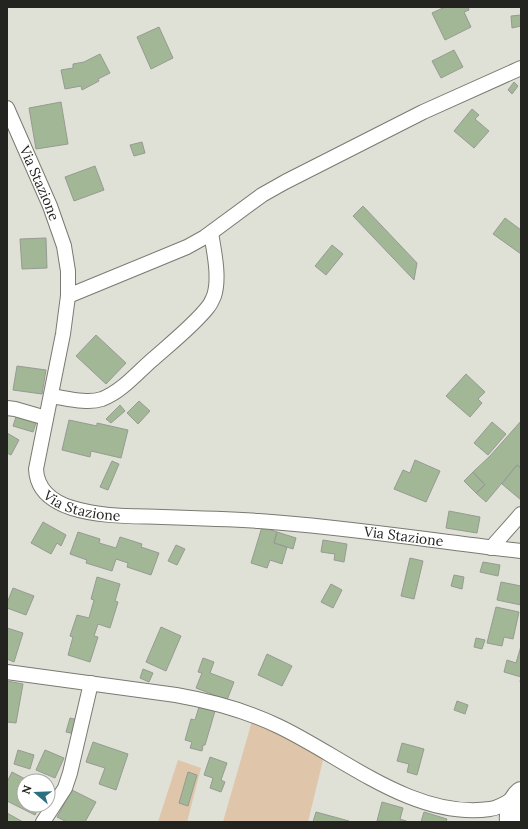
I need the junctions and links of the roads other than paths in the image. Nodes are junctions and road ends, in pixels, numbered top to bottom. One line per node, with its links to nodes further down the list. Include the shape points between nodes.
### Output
1 (521, 68): 3 (street, via 424,112 279,185)
2 (7, 108): 4 (street, Via Stazione, via 46,196 64,246)
3 (211, 233): 4 (street, via 180,251); 5 (street, via 215,287 208,308 121,388 107,397 90,401)
4 (68, 296): 5 (street, Via Stazione)
5 (50, 396): 7 (street, Via Stazione)
6 (7, 408): 7 (street)
7 (46, 418): 9 (street, Via Stazione, via 37,464 38,481 42,490 50,497 73,508 112,516 297,524)
8 (521, 514): 9 (street)
9 (491, 548): 10 (street, Via Stazione)
10 (521, 551)
11 (7, 672): 12 (street)
12 (91, 683): 14 (street, via 185,696 234,710 301,737 362,774 412,797 454,808); 16 (street, via 68,780)
13 (520, 794): 14 (street); 15 (main road, via 514,802)
14 (491, 809): 15 (street, via 502,813)
15 (510, 821)
16 (43, 822)

